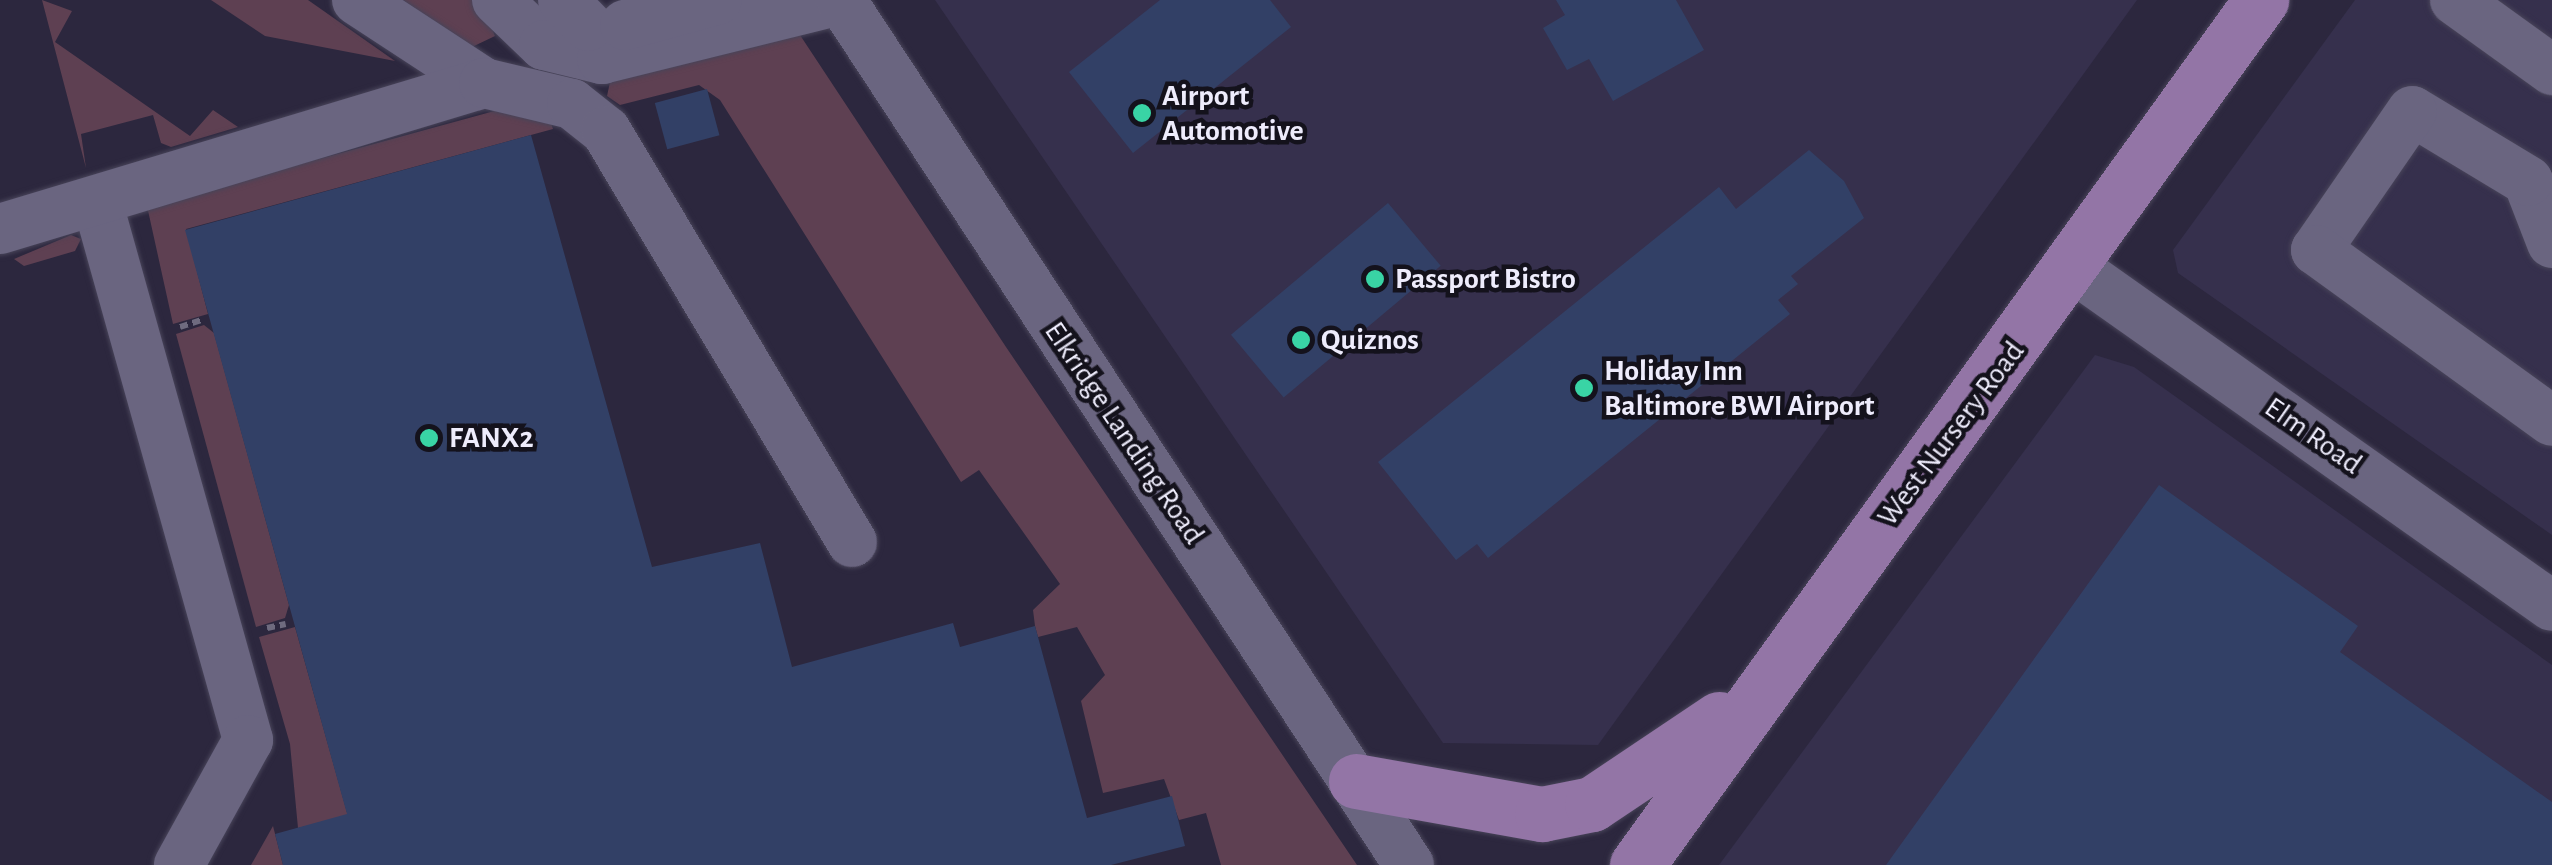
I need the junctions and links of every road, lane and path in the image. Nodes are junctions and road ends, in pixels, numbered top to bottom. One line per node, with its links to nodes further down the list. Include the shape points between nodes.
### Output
1 (357, 0): 10 (street)
2 (496, 0): 5 (street, via 544,45 602,59)
3 (535, 0): 8 (street)
4 (717, 0): 8 (street)
5 (841, 0): 24 (street, Elkridge Landing Road)
6 (2261, 0): 14 (main road, West Nursery Road)
7 (2455, 0): 9 (street)
8 (576, 13)
9 (2552, 70)
10 (484, 84): 11 (street); 18 (street, via 572,104 606,131)
11 (97, 201): 12 (street); 25 (street, via 248,740)
12 (0, 229)
13 (2552, 242): 17 (street, via 2528,181 2412,111 2316,250)
14 (2074, 268): 19 (street, Elm Road); 22 (main road, West Nursery Road)
15 (202, 320): 16 (path)
16 (178, 328)
17 (2552, 421)
18 (852, 542)
19 (2552, 606)
20 (286, 624): 21 (path)
21 (267, 628)
22 (1750, 697): 23 (main road, West Nursery Road); 24 (main road, via 1592,804 1542,814)
23 (1704, 761): 27 (main road, West Nursery Road); 28 (main road)
24 (1356, 780): 26 (street, Elkridge Landing Road)
25 (179, 865)
26 (1409, 865)
27 (1637, 865)
28 (1673, 865)

